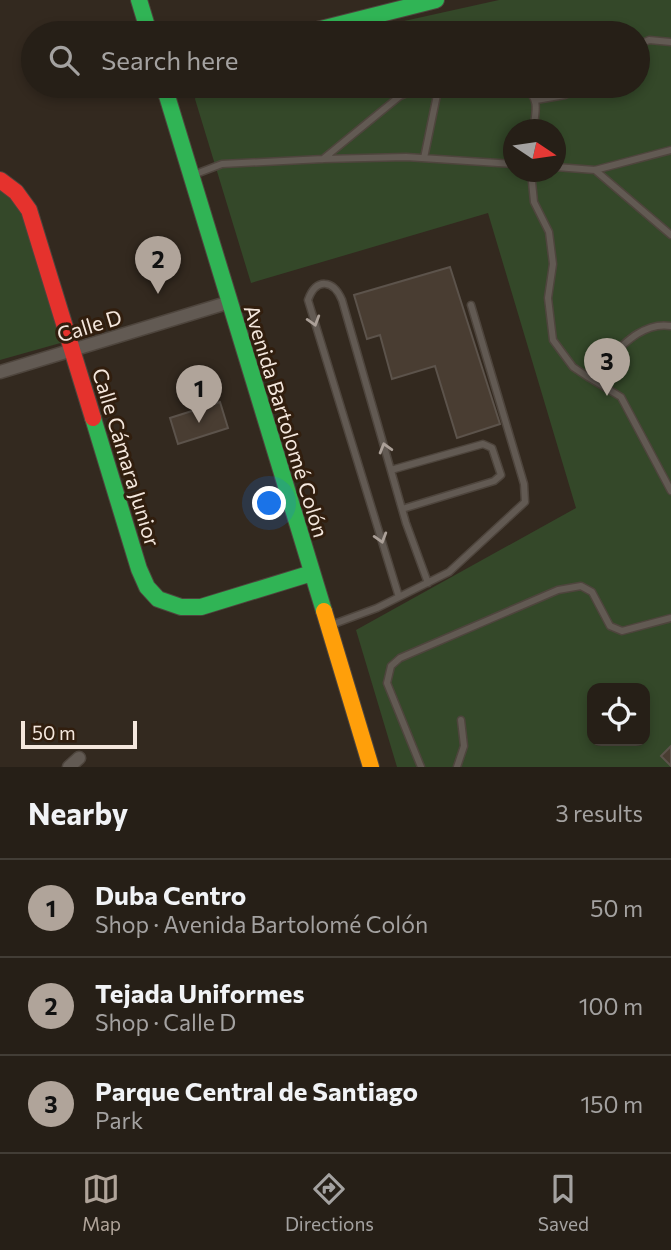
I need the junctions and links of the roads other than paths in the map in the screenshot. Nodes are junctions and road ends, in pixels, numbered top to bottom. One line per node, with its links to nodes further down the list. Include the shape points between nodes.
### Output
1 (139, 0): 3 (main road)
2 (436, 0): 4 (main road)
3 (145, 21)
4 (353, 21)
5 (650, 40): 6 (lane)
6 (671, 42)
7 (168, 98): 19 (main road, Avenida Bartolomé Colón)
8 (398, 98): 15 (lane)
9 (436, 98): 14 (lane)
10 (548, 98): 11 (lane)
11 (536, 100): 12 (lane)
12 (534, 119)
13 (671, 150): 18 (lane)
14 (424, 158): 15 (lane); 16 (lane)
15 (323, 159): 19 (lane, via 222,164)
16 (503, 163)
17 (566, 168): 18 (lane)
18 (595, 170): 22 (lane)
19 (191, 175): 23 (main road, Avenida Bartolomé Colón)
20 (0, 180): 26 (main road, Calle Cámara Junior, via 29,210)
21 (532, 182): 28 (lane, via 552,254 548,298 553,340 573,367)
22 (671, 235)
23 (230, 302): 26 (street, Calle D); 32 (main road, Avenida Bartolomé Colón)
24 (471, 305): 33 (lane, via 524,484 525,502 449,572)
25 (671, 326): 28 (lane, via 658,324 637,333)
26 (72, 350): 27 (street, Calle D); 32 (main road, Calle Cámara Junior, via 139,569 158,599 181,607 201,607)
27 (0, 372)
28 (588, 377): 30 (lane, via 621,397)
29 (391, 470): 31 (lane); 31 (lane, via 483,443 492,448 501,475); 34 (lane, one-way to 34, via 338,289 318,285 308,300)
30 (671, 491)
31 (402, 509): 33 (lane)
32 (312, 573): 36 (main road, Avenida Bartolomé Colón)
33 (428, 583): 34 (lane)
34 (400, 597): 36 (lane)
35 (671, 618): 39 (lane, via 622,631 610,626 592,592 581,586 558,590 400,658 391,666 387,683)
36 (329, 626): 38 (main road, Avenida Bartolomé Colón)
37 (461, 720): 40 (lane, via 464,746)
38 (372, 767)
39 (422, 767)
40 (457, 767)

